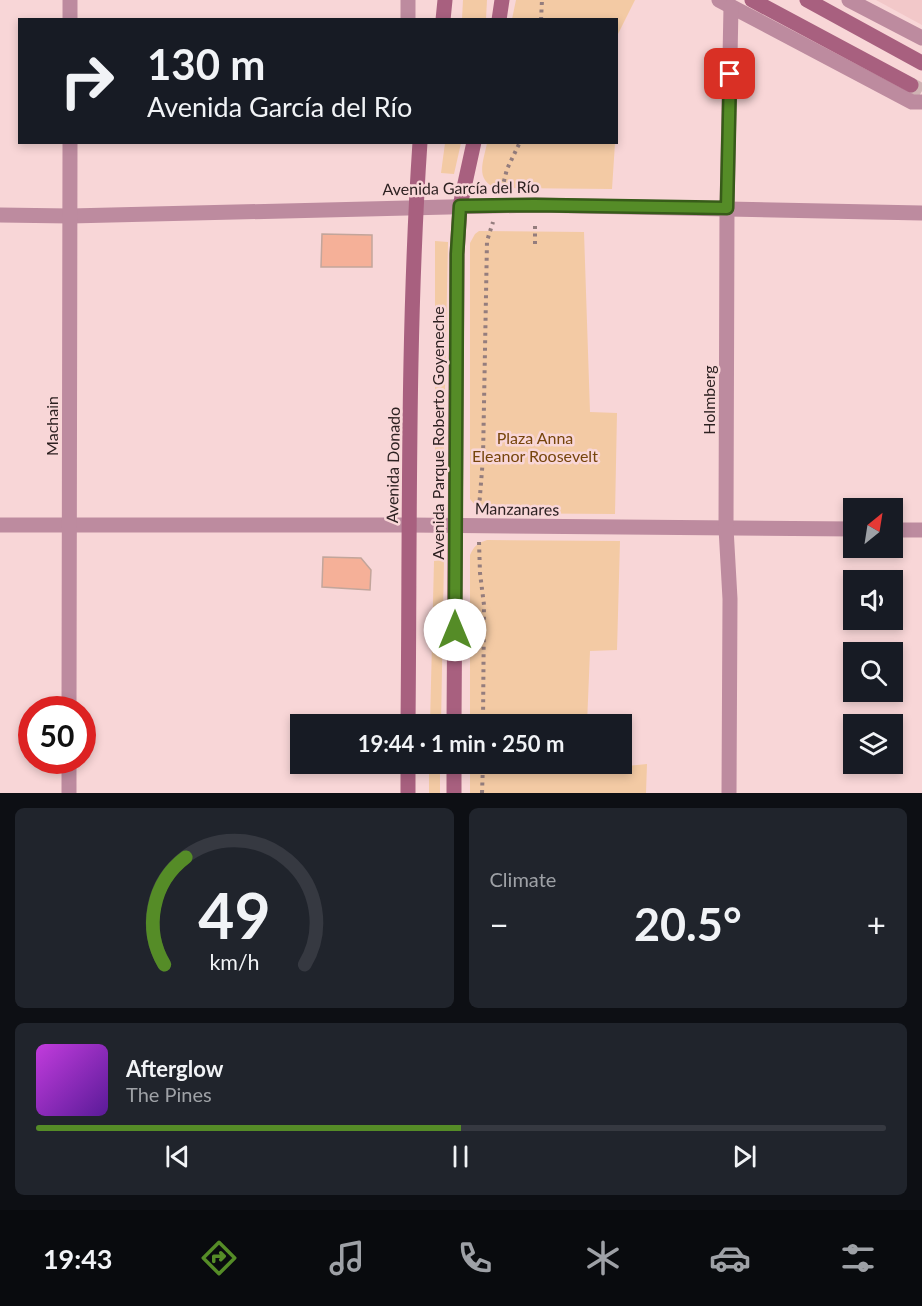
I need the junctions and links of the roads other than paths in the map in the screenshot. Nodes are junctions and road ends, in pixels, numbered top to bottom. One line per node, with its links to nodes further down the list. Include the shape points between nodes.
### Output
1 (70, 0): 9 (street)
2 (408, 0): 10 (street)
3 (445, 0): 11 (main road)
4 (502, 0): 12 (main road)
5 (752, 0): 15 (main road)
6 (807, 0): 14 (main road)
7 (849, 0): 13 (street)
8 (725, 3): 16 (street); 22 (street, Holmberg)
9 (70, 18)
10 (408, 18)
11 (443, 18)
12 (500, 18)
13 (922, 38)
14 (922, 63)
15 (911, 85)
16 (919, 104)
17 (70, 144): 25 (street, Machain)
18 (420, 144): 21 (main road)
19 (474, 144): 20 (main road, Avenida Parque Roberto Goyeneche)
20 (460, 206): 21 (street, Avenida García del Río); 22 (street, Avenida García del Río); 29 (main road, Avenida Parque Roberto Goyeneche)
21 (415, 207): 25 (street, Avenida García del Río); 28 (main road, Avenida Donado)
22 (727, 208): 23 (street, Avenida García del Río); 30 (street, Holmberg)
23 (922, 213)
24 (0, 215): 25 (street, Avenida García del Río)
25 (70, 216): 27 (street, Machain)
26 (0, 525): 27 (street, Manzanares)
27 (70, 525): 28 (street, Manzanares); 34 (street, Machain)
28 (410, 525): 29 (street, Manzanares); 35 (main road, Avenida Donado)
29 (456, 526): 30 (street, Manzanares); 36 (main road, Avenida Parque Roberto Goyeneche)
30 (726, 528): 31 (street, Manzanares); 43 (street, Holmberg, via 730,599)
31 (843, 529)
32 (903, 530): 33 (street)
33 (922, 530)
34 (69, 696)
35 (408, 714)
36 (454, 714)
37 (69, 774): 40 (street)
38 (408, 774): 41 (main road)
39 (454, 774): 42 (main road)
40 (69, 793)
41 (408, 793)
42 (454, 793)
43 (729, 793)

